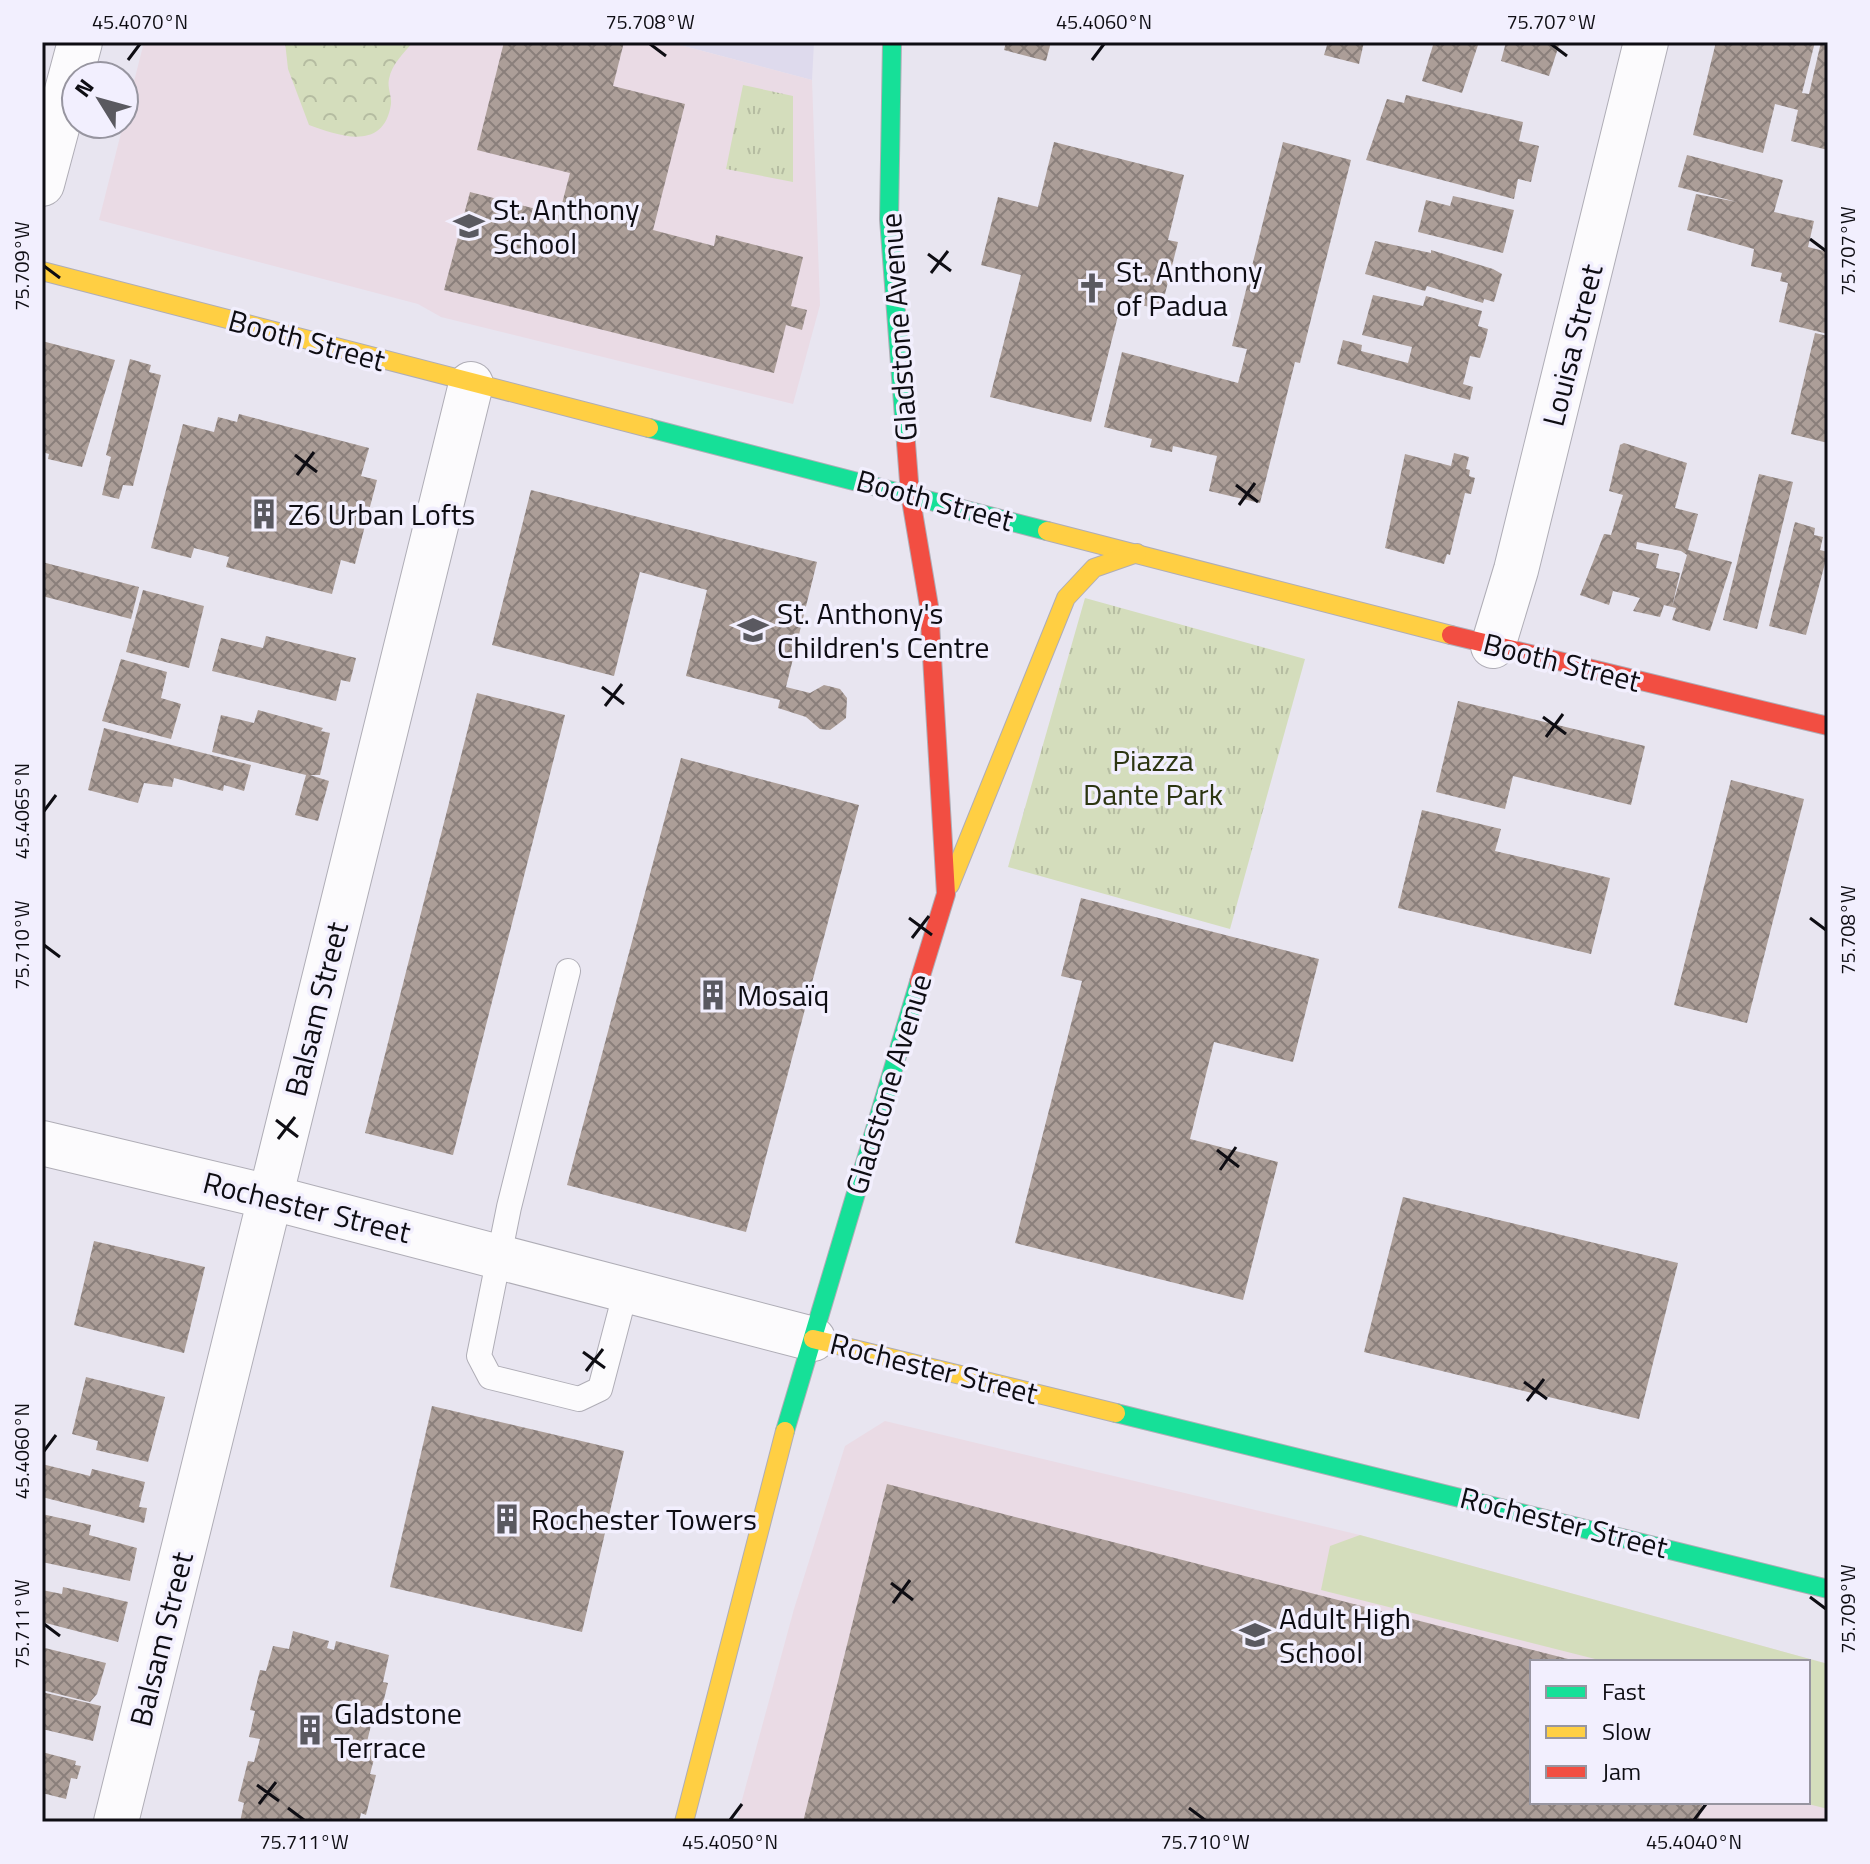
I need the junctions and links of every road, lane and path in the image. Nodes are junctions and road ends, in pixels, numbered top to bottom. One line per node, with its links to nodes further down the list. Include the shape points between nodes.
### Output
1 (80, 42): 4 (street)
2 (892, 42): 7 (main road, Gladstone Avenue, via 889,219)
3 (1646, 42): 9 (street, Louisa Street)
4 (42, 184)
5 (42, 271): 6 (main road, Booth Street)
6 (471, 384): 7 (main road, Booth Street); 14 (street, Balsam Street)
7 (910, 494): 8 (main road, Booth Street); 11 (main road, Gladstone Avenue, via 929,606)
8 (1137, 553): 9 (main road, Booth Street); 11 (main road, via 1094,568 1066,598)
9 (1493, 646): 10 (main road, Booth Street)
10 (1828, 726)
11 (946, 894): 17 (main road, Gladstone Avenue)
12 (568, 971): 15 (lane)
13 (42, 1143): 14 (street, Rochester Street)
14 (269, 1197): 15 (street, Rochester Street); 19 (street, Balsam Street)
15 (500, 1257): 16 (street, Rochester Street); 16 (lane, via 479,1356 490,1377 579,1399 600,1389)
16 (626, 1290): 17 (street, Rochester Street)
17 (813, 1339): 18 (main road, Rochester Street); 20 (main road, Gladstone Avenue)
18 (1828, 1589)
19 (116, 1822)
20 (684, 1822)

